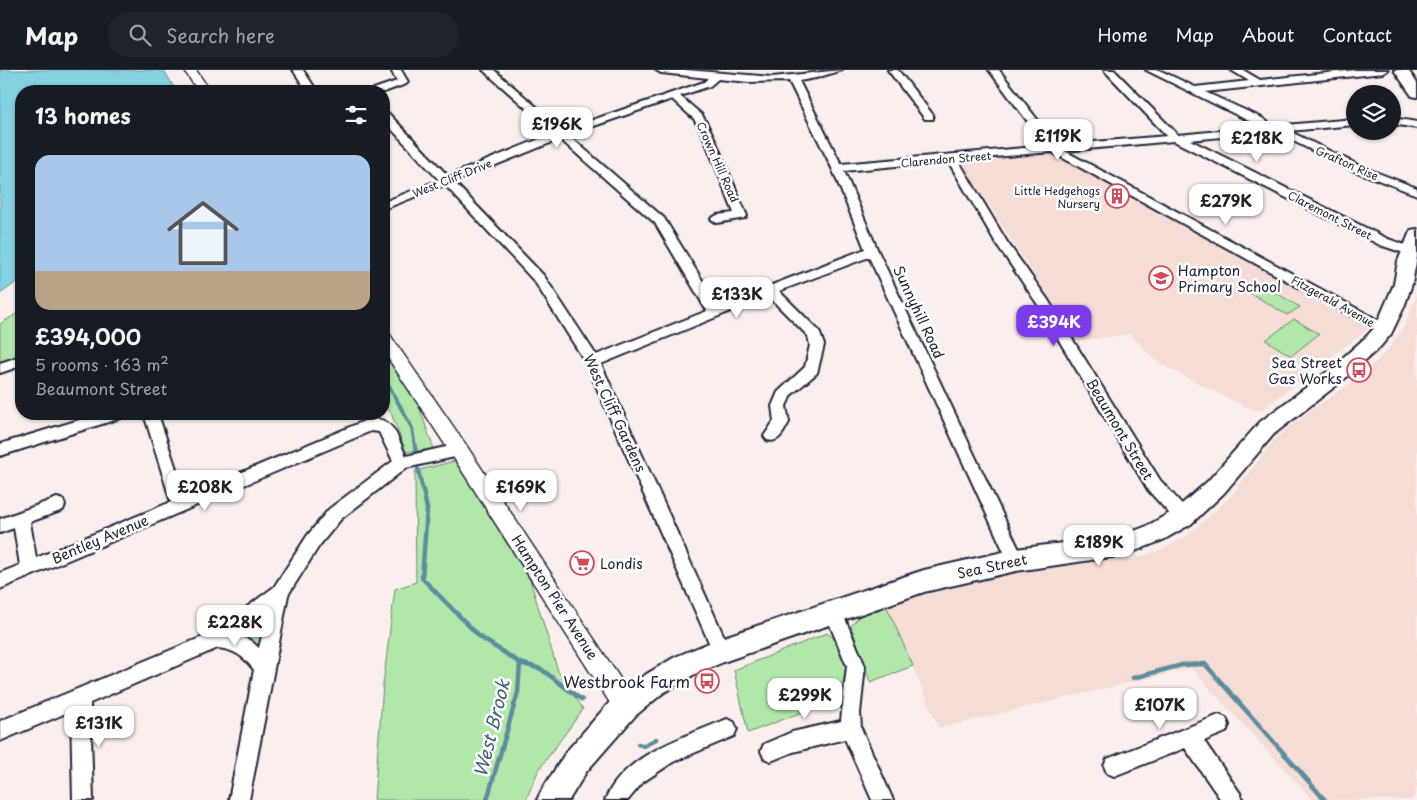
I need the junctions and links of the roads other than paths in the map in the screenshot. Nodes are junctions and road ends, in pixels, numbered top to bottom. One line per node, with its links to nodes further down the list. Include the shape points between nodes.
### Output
1 (190, 70): 17 (street)
2 (298, 70): 18 (street)
3 (396, 70): 19 (street, via 403,82)
4 (488, 70): 29 (street)
5 (661, 70): 14 (street)
6 (837, 70): 15 (street)
7 (893, 70): 23 (street)
8 (994, 70): 31 (street, Fitzgerald Avenue)
9 (1109, 70): 30 (street, Claremont Street)
10 (1151, 70): 20 (street, Grafton Rise)
11 (1236, 70): 16 (street)
12 (1383, 70): 16 (street)
13 (1401, 70): 21 (main road)
14 (716, 76): 15 (street); 22 (street, West Cliff Drive, via 707,84)
15 (793, 79): 33 (street, Sunnyhill Road)
16 (1258, 83): 20 (street)
17 (200, 85)
18 (308, 85)
19 (390, 86)
20 (1195, 90): 28 (street, Grafton Rise)
21 (1417, 93)
22 (673, 95): 29 (street, West Cliff Drive); 37 (street, Crown Hill Road, via 698,117 741,216)
23 (928, 117)
24 (390, 121): 34 (street, West Cliff Gardens)
25 (1401, 122): 27 (street)
26 (1346, 123): 28 (street, Clarendon Street)
27 (1417, 125)
28 (1276, 130): 30 (street, Clarendon Street); 35 (street, Grafton Rise, via 1356,168)
29 (562, 134): 34 (street, West Cliff Drive); 41 (street, via 660,221)
30 (1174, 138): 31 (street, Clarendon Street); 38 (street, Claremont Street, via 1384,242)
31 (1054, 149): 32 (street, Clarendon Street); 42 (street, Fitzgerald Avenue)
32 (951, 158): 33 (street, Clarendon Street); 55 (street, Beaumont Street, via 1154,486)
33 (837, 168): 39 (street, Sunnyhill Road)
34 (445, 180): 36 (street, West Cliff Drive); 44 (street, West Cliff Gardens, via 540,280)
35 (1417, 192)
36 (390, 203)
37 (717, 219)
38 (1414, 243): 42 (main road, Sea Street, via 1395,307)
39 (872, 251): 40 (street); 58 (street, Sunnyhill Road)
40 (770, 290): 41 (street); 49 (street, via 814,334 817,345 812,369 784,392 779,406 782,422)
41 (715, 313): 44 (street)
42 (1384, 329): 55 (main road, Sea Street, via 1335,376 1267,428 1216,487)
43 (390, 348): 51 (street, Hampton Pier Avenue)
44 (593, 362): 64 (street, West Cliff Gardens)
45 (15, 363): 46 (street)
46 (0, 368)
47 (97, 420): 50 (street)
48 (153, 420): 54 (street)
49 (772, 436)
50 (0, 450)
51 (459, 450): 52 (street); 67 (street, Hampton Pier Avenue)
52 (402, 463): 54 (street, Bentley Avenue, via 385,428 379,424 370,425); 61 (street, via 335,514 313,541)
53 (57, 504): 56 (street)
54 (180, 506): 59 (street, Bentley Avenue)
55 (1183, 517): 58 (main road, Sea Street, via 1125,545)
56 (21, 518): 57 (street); 59 (street)
57 (0, 526)
58 (1016, 560): 62 (main road, Sea Street, via 924,582)
59 (29, 569): 60 (street, Bentley Avenue)
60 (0, 581)
61 (280, 593): 63 (street); 65 (street)
62 (834, 613): 64 (main road, Sea Street); 69 (street, via 856,666)
63 (218, 638): 65 (street, via 235,640 248,647); 66 (street)
64 (721, 650): 67 (main road, Sea Street, via 684,666)
65 (264, 668): 76 (street)
66 (80, 697): 71 (street); 75 (street)
67 (625, 706): 77 (main road, Sea Street, via 576,762)
68 (1219, 725): 72 (street)
69 (851, 728): 73 (street, via 792,742); 79 (street)
70 (727, 729): 78 (street, via 666,755 636,775)
71 (0, 731)
72 (1189, 737): 74 (street); 80 (street)
73 (771, 751)
74 (1114, 766)
75 (83, 800)
76 (239, 800)
77 (552, 800)
78 (615, 800)
79 (883, 800)
80 (1233, 800)

